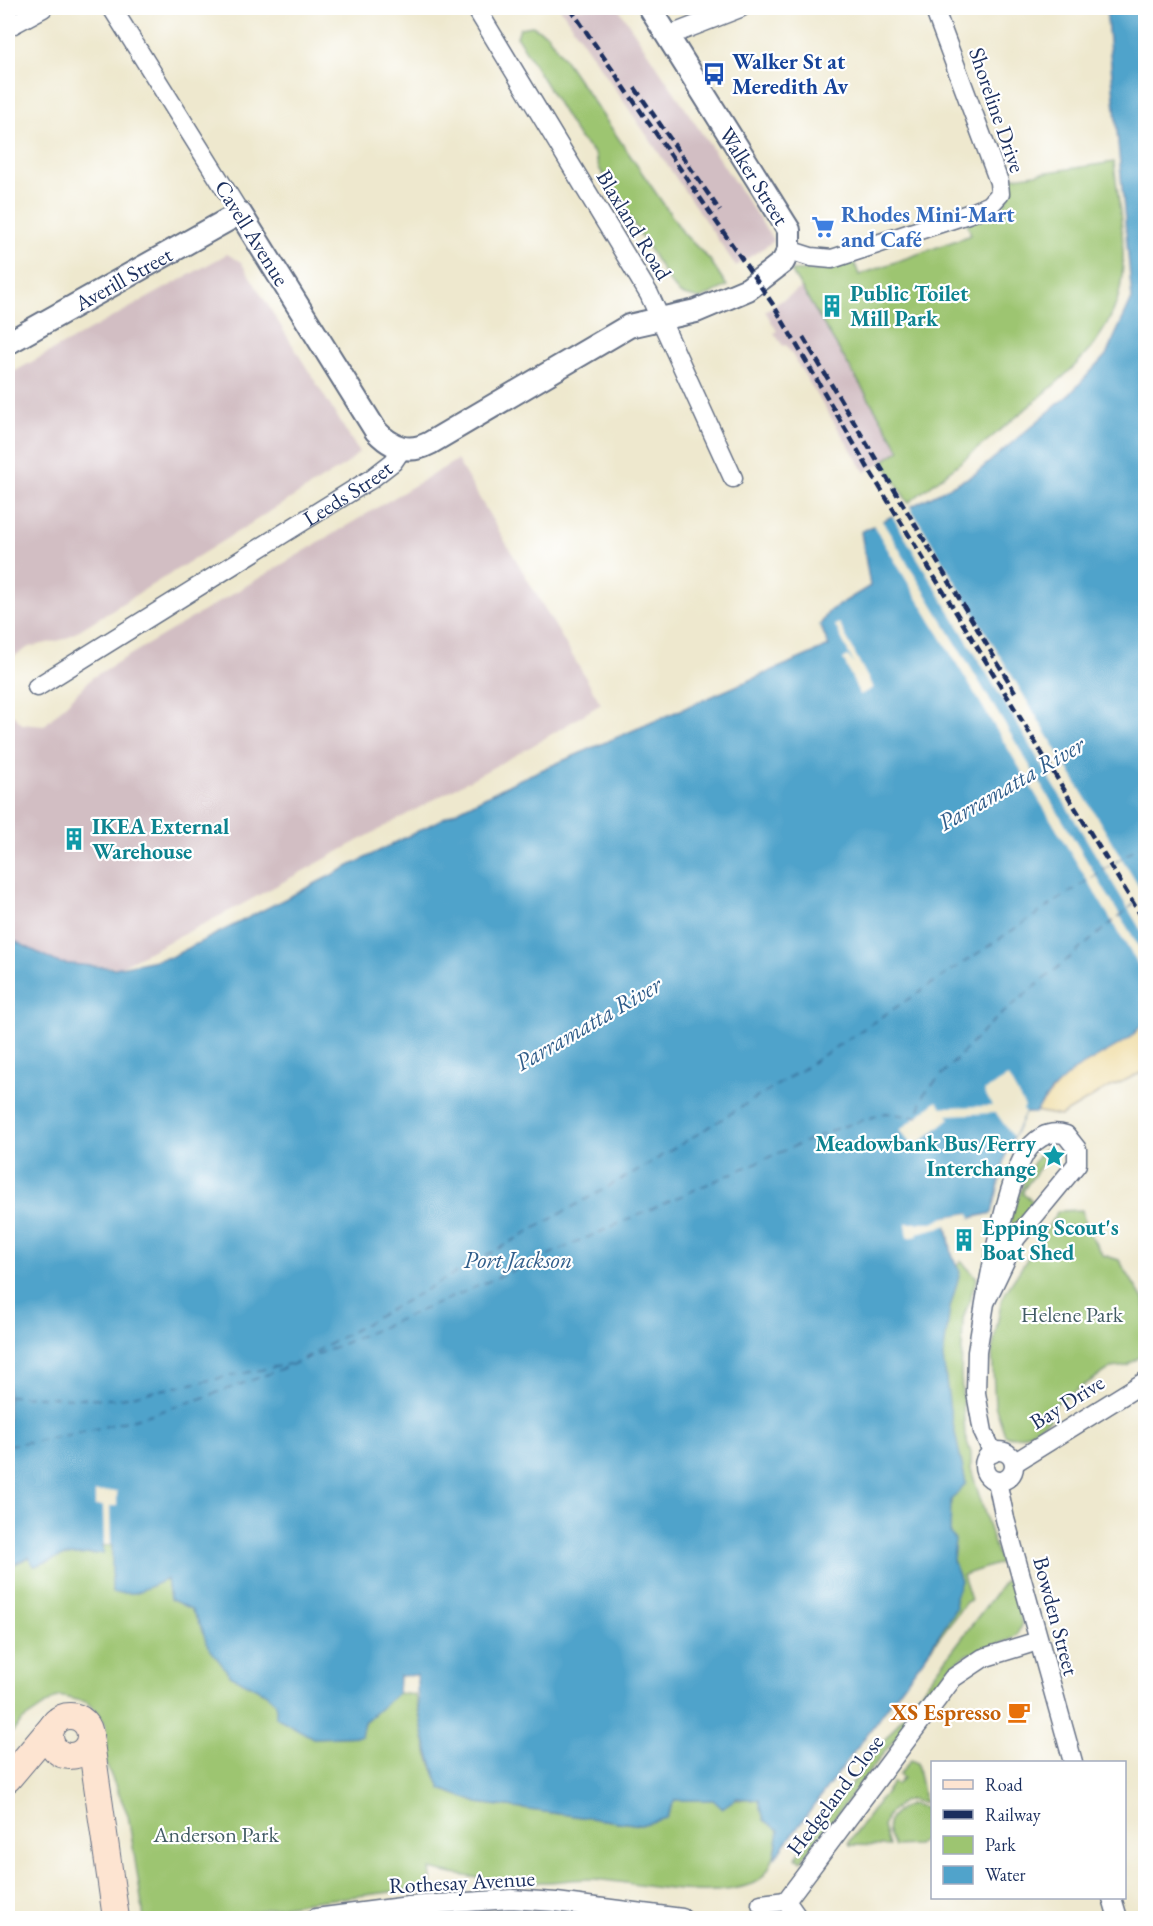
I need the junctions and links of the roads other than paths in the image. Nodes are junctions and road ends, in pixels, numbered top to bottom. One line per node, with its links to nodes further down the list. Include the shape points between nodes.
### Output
1 (43, 8): 7 (street)
2 (112, 8): 9 (street, Cavell Avenue)
3 (476, 8): 11 (street, Blaxland Road)
4 (650, 8): 8 (street, Walker Street)
5 (740, 8): 8 (street)
6 (934, 8): 10 (street, Shoreline Drive, via 999,182 1000,194 990,205 974,212 849,255 823,259)
7 (8, 27)
8 (668, 36): 10 (street, Walker Street, via 780,213 789,230)
9 (240, 213): 12 (street, Averill Street); 13 (street, Cavell Avenue, via 376,431)
10 (789, 250): 11 (street, Walker Street, via 776,269 748,289 704,309)
11 (662, 319): 13 (street, Leeds Street, via 629,326 430,443); 14 (street, Blaxland Road)
12 (8, 343)
13 (402, 449): 15 (street, Leeds Street, via 393,462 371,479)
14 (733, 477)
15 (37, 687)
16 (985, 1303): 16 (street, via 995,1251 1023,1157 1035,1142 1053,1132 1071,1139 1079,1154 1073,1169 1016,1238); 18 (street, via 977,1352 976,1393 983,1432)
17 (1146, 1381): 19 (street, Bay Drive)
18 (993, 1453): 19 (street, via 1005,1452); 20 (street, via 986,1459 985,1471)
19 (1014, 1463): 20 (street, via 1009,1478)
20 (997, 1481): 21 (street, Bowden Street)
21 (1038, 1641): 25 (street, Bowden Street); 29 (street, Hedgeland Close, via 983,1658 953,1678)
22 (56, 1722): 23 (main road, via 68,1716 81,1719); 24 (main road, via 51,1740 57,1751); 26 (main road)
23 (90, 1736): 24 (main road, via 81,1753); 27 (main road)
24 (66, 1755): 26 (main road, via 46,1755); 27 (main road)
25 (1073, 1761)
26 (13, 1773)
27 (98, 1790): 31 (main road)
28 (1112, 1899): 35 (street)
29 (786, 1901): 30 (street); 34 (street)
30 (761, 1904)
31 (116, 1918)
32 (316, 1918): 33 (street, Rothesay Avenue, via 511,1899)
33 (682, 1918)
34 (798, 1918)
35 (1118, 1918)

